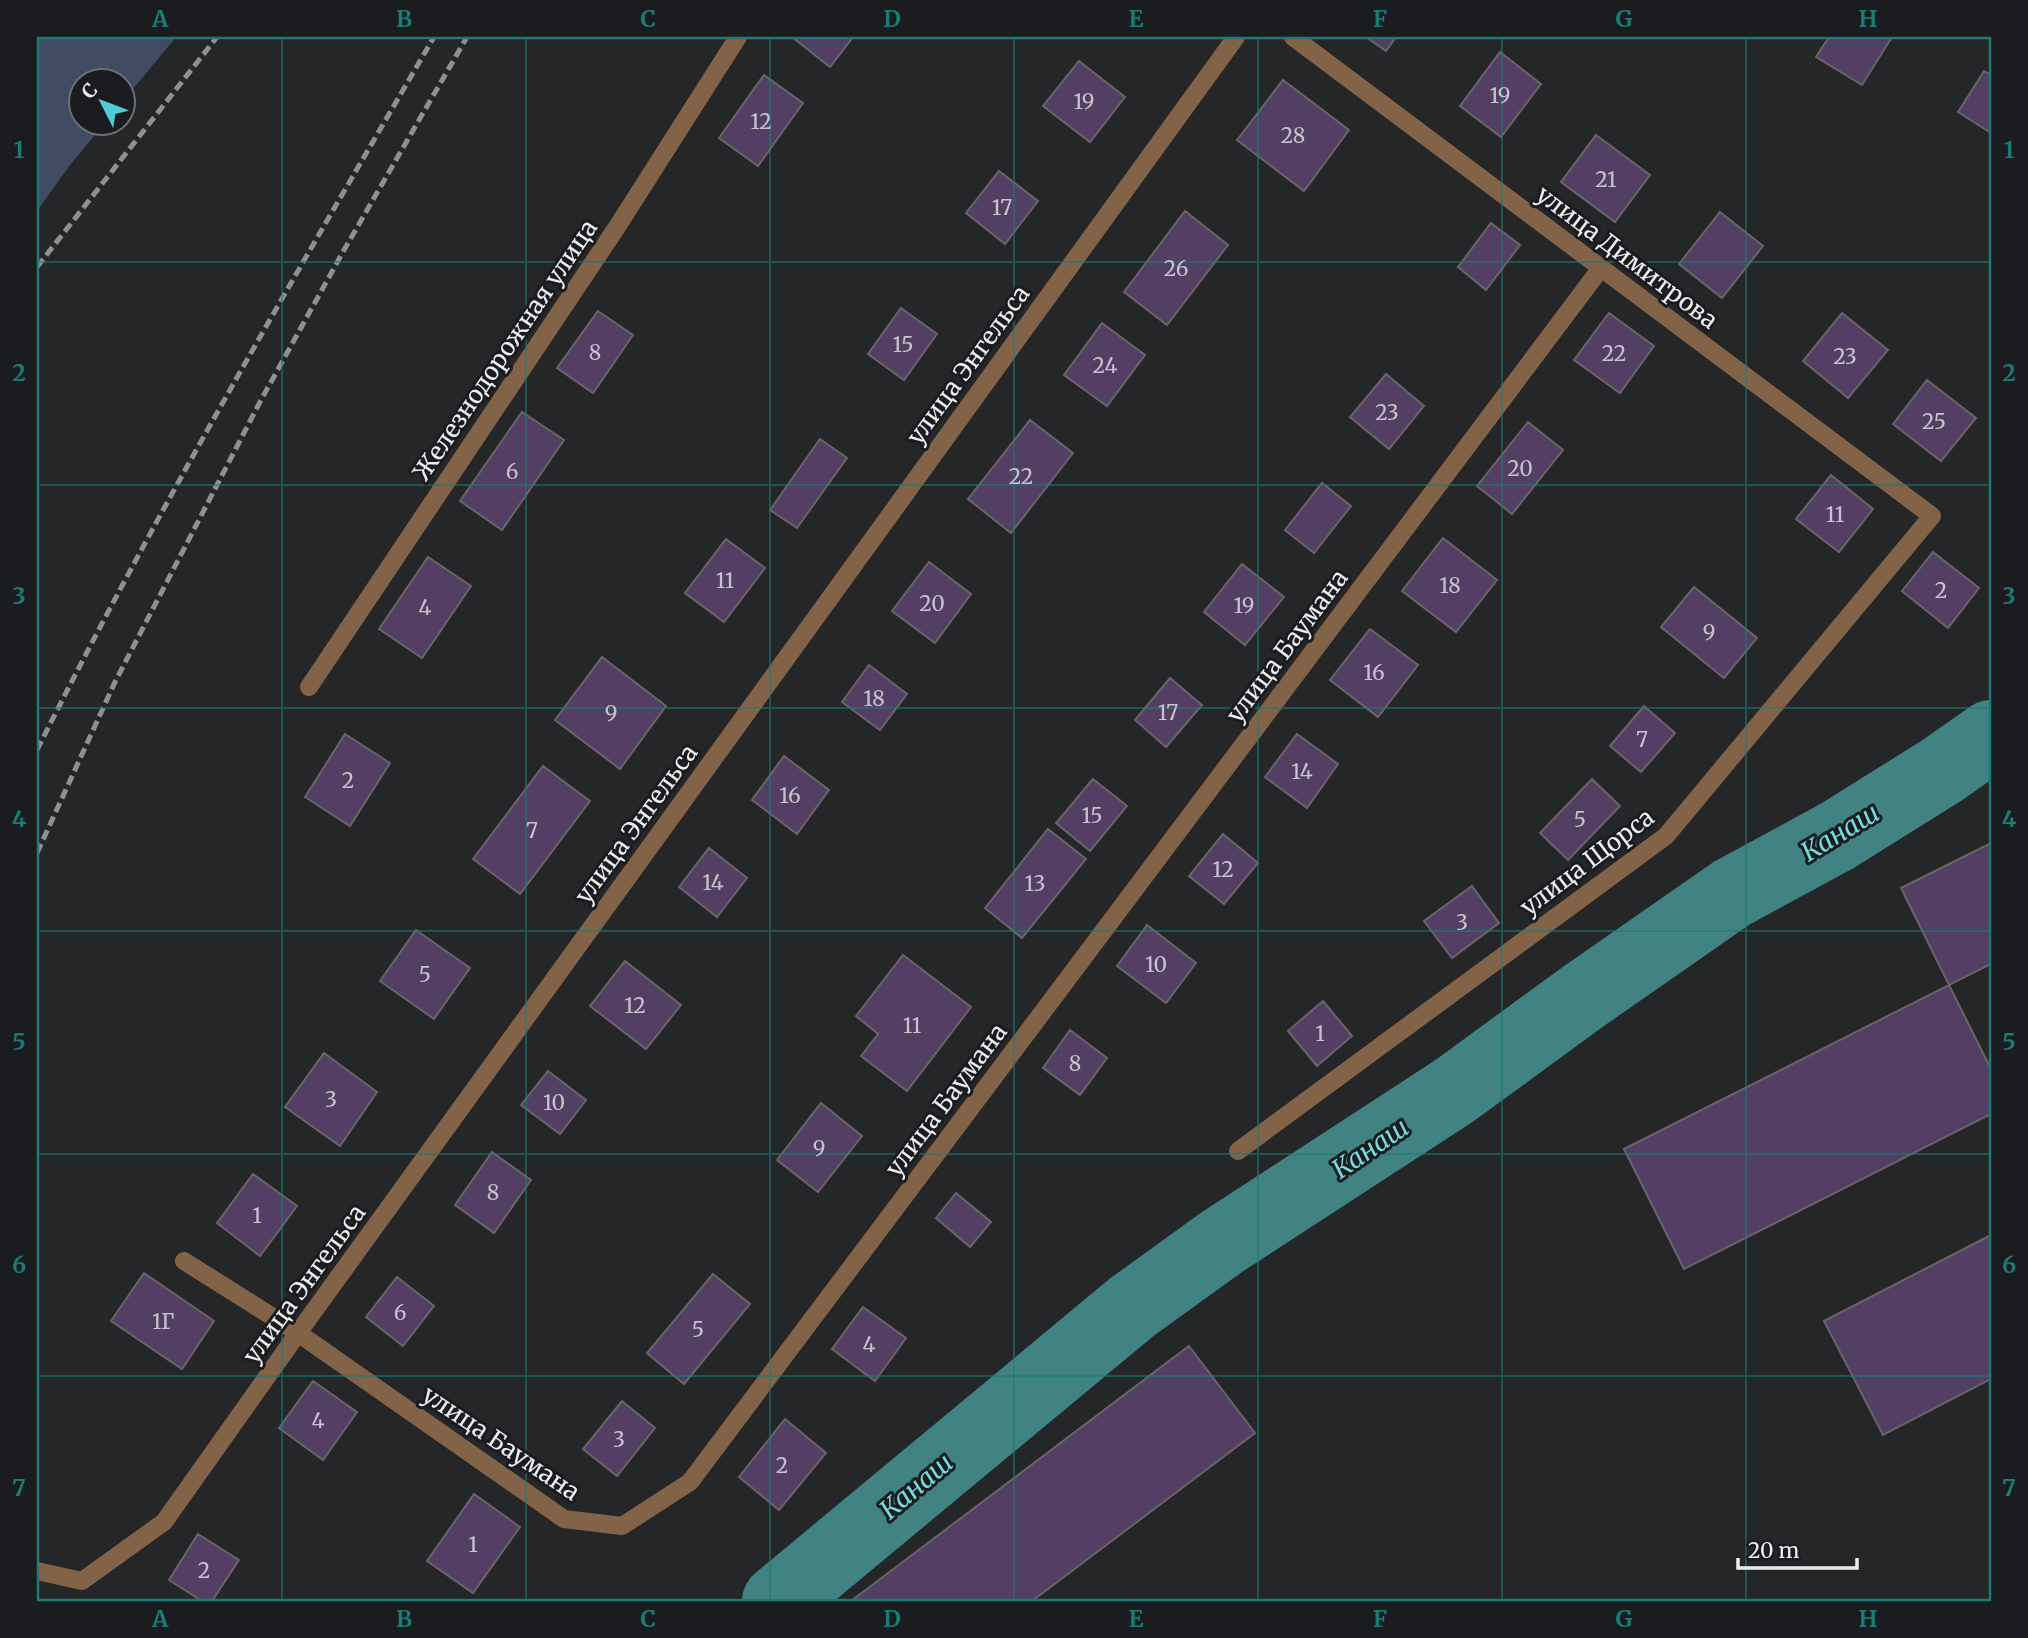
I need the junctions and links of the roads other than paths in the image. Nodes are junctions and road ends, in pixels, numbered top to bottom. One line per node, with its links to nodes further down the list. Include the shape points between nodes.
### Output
1 (737, 37): 6 (street, Железнодорожная улица, via 617,227)
2 (1236, 37): 9 (street, улица Энгельса)
3 (1293, 37): 4 (street, улица Димитрова)
4 (1601, 268): 5 (street, улица Димитрова); 9 (street, улица Баумана, via 690,1482 622,1526 564,1519)
5 (1932, 516): 7 (street, улица Щорса, via 1666,836)
6 (309, 687)
7 (1238, 1151)
8 (184, 1261): 9 (street, улица Баумана)
9 (298, 1333): 10 (street, улица Энгельса, via 164,1522 82,1581)
10 (37, 1572)

